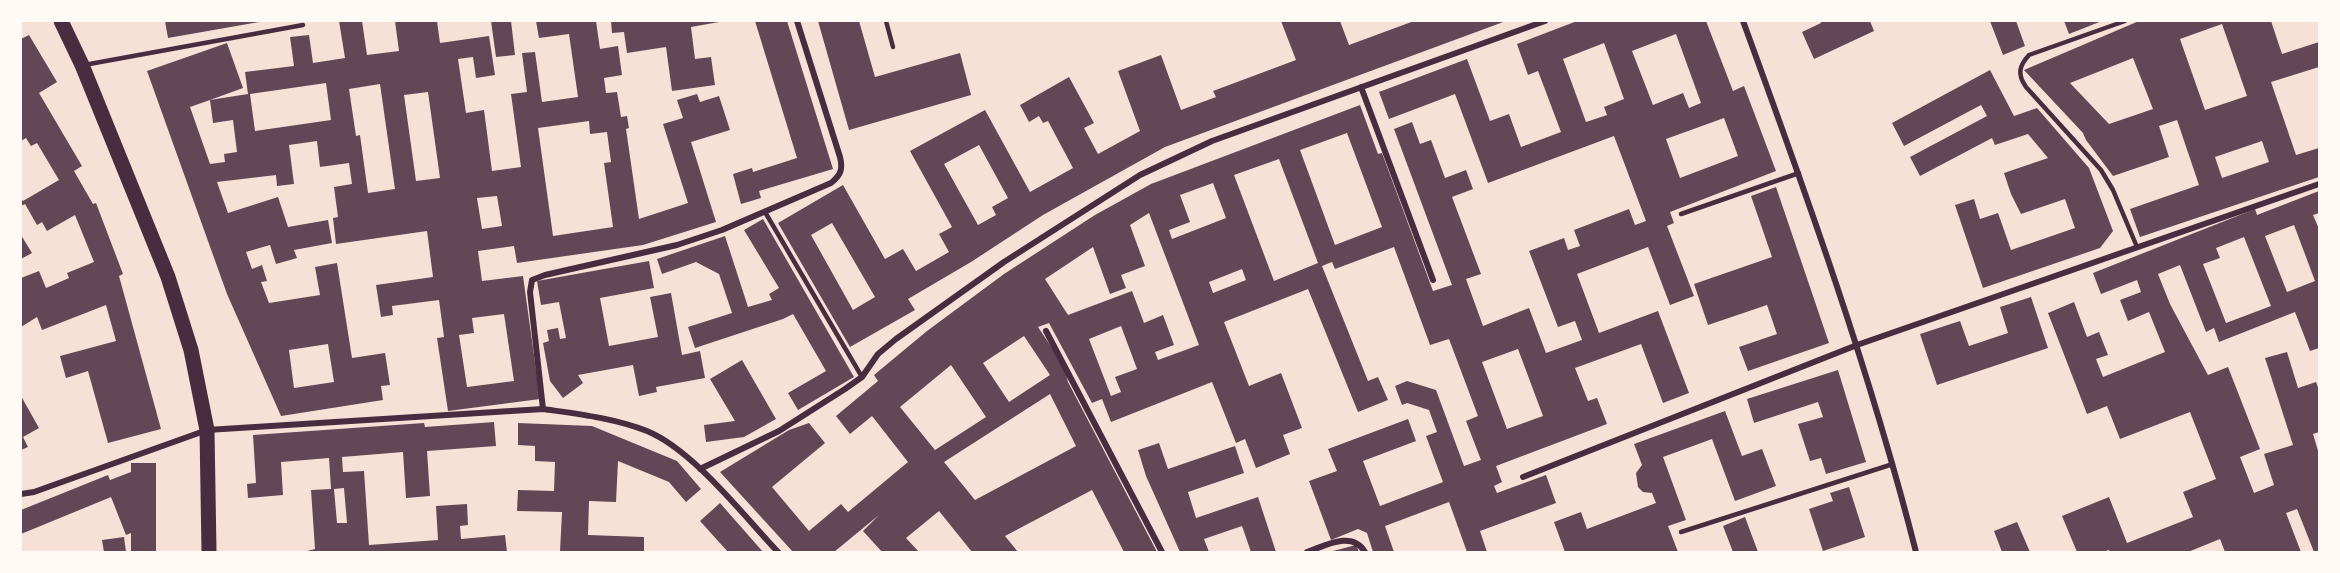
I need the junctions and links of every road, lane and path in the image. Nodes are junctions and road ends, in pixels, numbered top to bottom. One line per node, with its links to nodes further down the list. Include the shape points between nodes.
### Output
1 (61, 21): 9 (main road)
2 (796, 21): 13 (street, via 840,157 841,172 831,183)
3 (886, 21): 8 (lane)
4 (1545, 21): 10 (street)
5 (1743, 21): 11 (street)
6 (2124, 21): 15 (lane, via 2029,55 2019,70 2020,79 2101,170)
7 (303, 25): 9 (lane)
8 (893, 47)
9 (81, 65): 21 (main road, via 168,277 190,350)
10 (1361, 87): 16 (street); 19 (street, via 1212,141 1140,175 1004,262 896,339 878,354)
11 (1799, 172): 14 (lane); 18 (street)
12 (2319, 184): 15 (street)
13 (765, 212): 19 (lane); 20 (street, via 677,245 532,280 530,292)
14 (1681, 214)
15 (2137, 247): 18 (street)
16 (1433, 280)
17 (1046, 331): 29 (street)
18 (1857, 345): 22 (street); 24 (street)
19 (862, 377): 23 (street, via 779,430)
20 (543, 409): 21 (street); 23 (street, via 583,414 648,431)
21 (207, 430): 25 (street); 27 (main road)
22 (1893, 464): 26 (lane); 32 (street)
23 (700, 469): 28 (street)
24 (1523, 477)
25 (21, 494)
26 (1681, 532)
27 (209, 552)
28 (778, 552)
29 (1162, 552)
30 (1307, 552): 31 (street, via 1347,540 1356,542)
31 (1365, 552)
32 (1916, 552)

